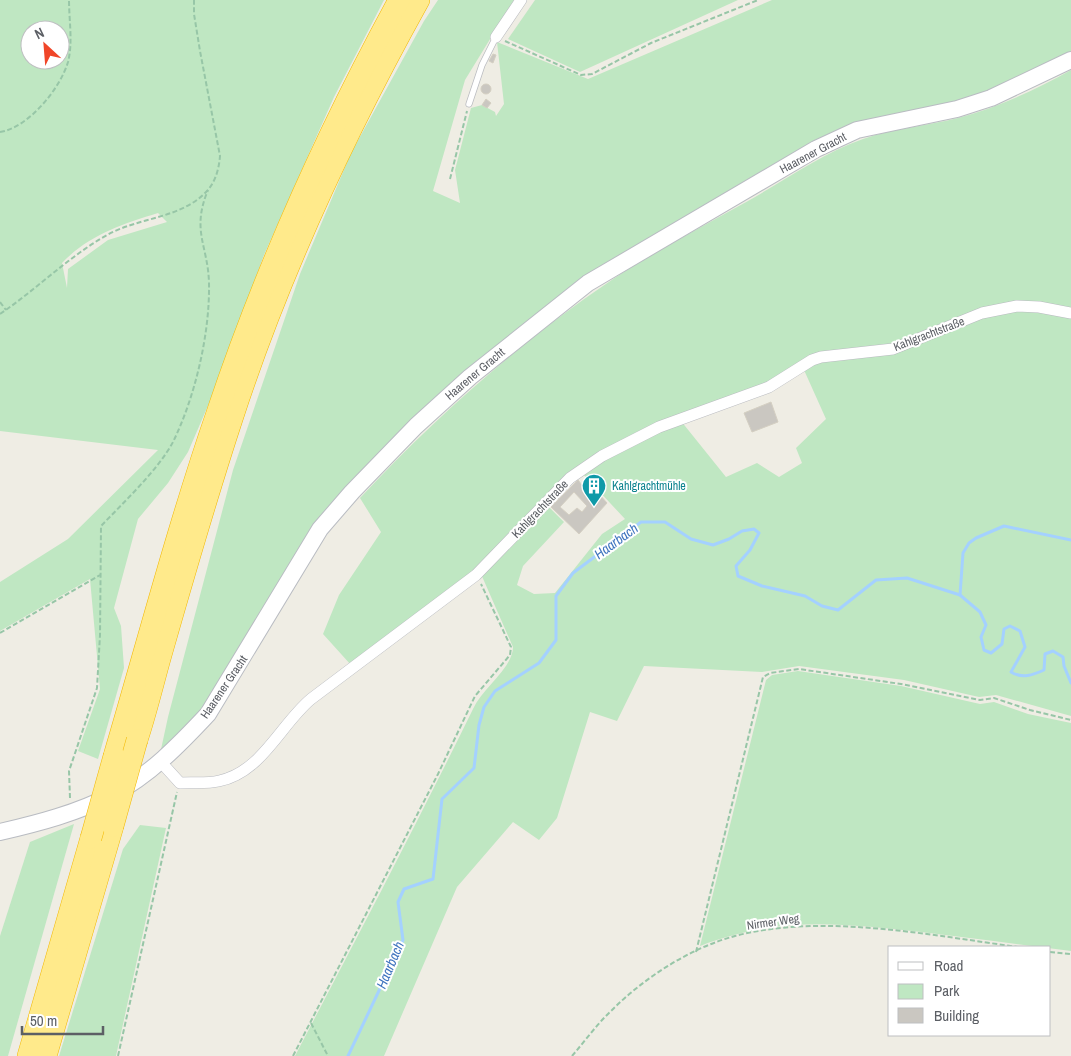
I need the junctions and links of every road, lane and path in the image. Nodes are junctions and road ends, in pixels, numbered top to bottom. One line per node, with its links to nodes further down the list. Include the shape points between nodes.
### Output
1 (68, 0): 10 (path, via 70,49 67,64 30,118)
2 (194, 0): 12 (path, via 220,156 219,171)
3 (399, 0): 30 (highway, bridge, via 310,174 247,329 189,499)
4 (419, 0): 31 (highway, bridge, via 355,122 287,272 233,417)
5 (521, 0): 7 (street)
6 (758, 0): 7 (path, via 651,43 592,74 581,74)
7 (496, 37): 9 (lane, via 482,65)
8 (1071, 60): 21 (main road, Haarener Gracht, via 991,98 957,109 857,130 824,145 588,283 470,377 416,426 320,529 208,714)
9 (469, 104): 11 (path)
10 (0, 132)
11 (450, 180)
12 (208, 190): 14 (path, via 187,206 108,234); 17 (path, via 200,209 199,228 209,282 206,330 193,389 172,443 138,489 101,526)
13 (0, 302): 14 (path)
14 (6, 310): 16 (path)
15 (1071, 313): 18 (street, Kahlgrachtstraße, via 1017,306 982,313 893,349 821,357 769,387 660,427 602,456 570,478)
16 (0, 314)
17 (100, 574): 19 (path); 23 (path, via 97,688 69,771 69,796)
18 (476, 576): 22 (street, Kahlgrachtstraße, via 300,708 258,760 219,781); 29 (path, via 511,647 510,656 476,696)
19 (0, 633)
20 (1071, 720): 26 (path, via 994,698 980,700 799,668 763,677)
21 (160, 761): 22 (street); 23 (main road, Haarener Gracht, via 114,794)
22 (180, 783): 32 (path)
23 (74, 812): 24 (main road, Haarener Gracht)
24 (0, 832)
25 (1010, 946): 26 (path, Nirmer Weg, via 817,925 734,936)
26 (696, 952): 35 (path, Nirmer Weg, via 655,975 612,1010)
27 (1051, 952): 28 (path)
28 (1071, 954)
29 (311, 1023): 33 (path); 34 (path)
30 (28, 1056)
31 (46, 1056)
32 (118, 1056)
33 (293, 1056)
34 (328, 1056)
35 (572, 1056)

